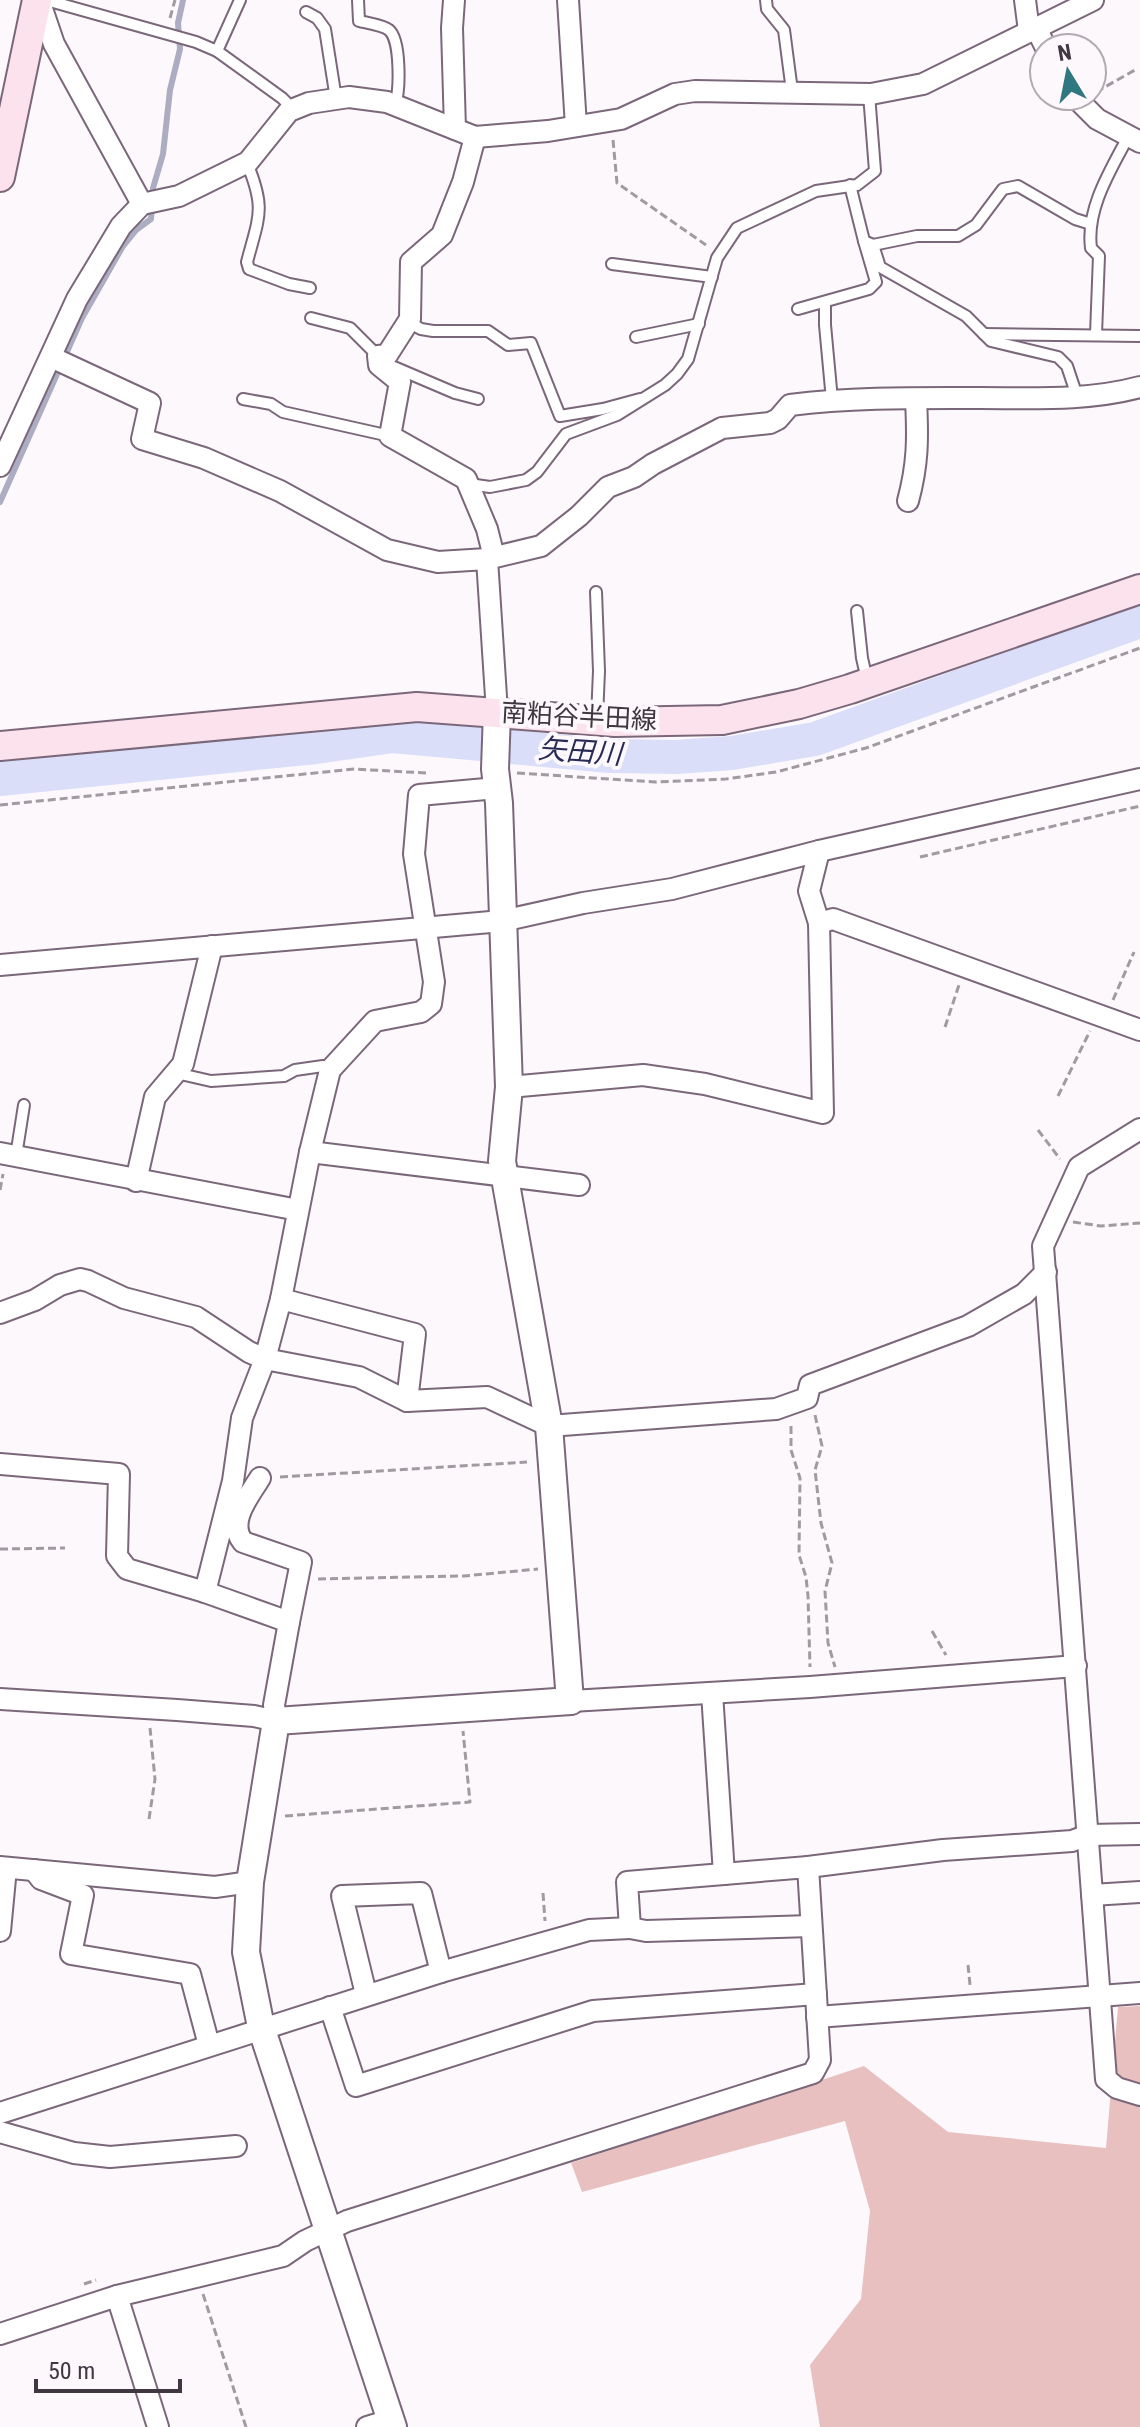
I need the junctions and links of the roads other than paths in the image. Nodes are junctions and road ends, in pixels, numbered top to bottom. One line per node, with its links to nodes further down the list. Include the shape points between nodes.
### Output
1 (38, 0): 25 (main road); 27 (street, via 54,44)
2 (46, 0): 13 (lane)
3 (240, 0): 13 (lane)
4 (358, 0): 17 (lane, via 359,21 392,34 400,75)
5 (454, 0): 21 (street)
6 (568, 0): 20 (street)
7 (766, 0): 14 (lane, via 784,30)
8 (1025, 0): 11 (street)
9 (1085, 2): 11 (street)
10 (306, 12): 16 (lane, via 325,29)
11 (1033, 29): 12 (street); 15 (street, via 923,84)
12 (1035, 32)
13 (217, 51): 18 (lane)
14 (792, 91): 15 (street); 20 (street, via 675,94 612,120)
15 (869, 94): 26 (lane, via 875,171)
16 (336, 99): 17 (street); 18 (street)
17 (395, 105): 21 (street)
18 (293, 109): 24 (street)
19 (1090, 112): 23 (street)
20 (576, 126): 22 (street)
21 (455, 129): 22 (street)
22 (475, 137): 36 (street, via 442,235 411,262)
23 (1134, 140): 28 (lane, via 1107,176)
24 (247, 163): 27 (street, via 179,196); 32 (lane, via 261,206 249,269)
25 (0, 177)
26 (850, 185): 29 (lane); 31 (lane, via 816,191 737,228)
27 (142, 204): 43 (street, via 105,251)
28 (1091, 224): 29 (lane, via 1018,186 1003,189 976,225 958,236); 39 (lane, via 1091,248 1099,256)
29 (868, 243): 33 (lane, via 876,282); 38 (lane, via 880,267 949,304)
30 (612, 264): 31 (lane)
31 (712, 277): 37 (lane)
32 (310, 288)
33 (825, 303): 34 (lane); 49 (lane)
34 (798, 309)
35 (311, 318): 42 (lane, via 350,328)
36 (408, 322): 42 (street); 48 (lane, via 433,331 488,331 508,345 531,343 560,416)
37 (699, 324): 41 (lane); 48 (lane, via 688,359 677,374)
38 (984, 334): 39 (lane); 45 (lane, via 991,341 1058,357 1067,366)
39 (1096, 334): 40 (lane)
40 (1140, 336)
41 (636, 337)
42 (382, 355): 47 (lane, via 402,371); 51 (street, via 379,365 400,382)
43 (51, 357): 52 (street); 55 (street, via 150,403 142,439 204,458 280,491 387,550 438,562)
44 (1140, 387): 45 (street)
45 (1077, 396): 50 (street)
46 (243, 399): 51 (lane)
47 (478, 399)
48 (642, 399): 53 (lane, via 617,415 566,434 526,480 490,487)
49 (832, 400): 50 (street); 55 (street, via 790,405 770,423 722,428 608,487 541,546)
50 (916, 400): 54 (street, via 916,470)
51 (390, 436): 53 (street)
52 (0, 466)
53 (469, 484): 55 (street, via 487,529)
54 (908, 501)
55 (490, 558): 60 (street)
56 (1140, 589): 59 (main road, 南粕谷半田線)
57 (596, 592): 61 (lane)
58 (857, 611): 59 (lane)
59 (868, 684): 61 (main road, 南粕谷半田線, via 722,720)
60 (496, 716): 61 (main road, 南粕谷半田線); 62 (main road, 南粕谷半田線, via 417,707); 63 (street)
61 (596, 720)
62 (0, 746)
63 (496, 777): 66 (street); 68 (street, via 419,795 414,854)
64 (1140, 779): 65 (street)
65 (819, 851): 66 (street, via 672,889); 67 (street, via 809,891)
66 (502, 921): 68 (street); 74 (street)
67 (819, 923): 71 (street, via 833,919); 74 (street, via 823,1113 705,1084 643,1075)
68 (426, 929): 69 (street); 72 (street, via 434,982 431,1004 421,1012 375,1021)
69 (212, 946): 70 (street); 73 (street, via 183,1064)
70 (0, 965)
71 (1140, 1030)
72 (330, 1070): 73 (lane, via 323,1066 284,1076 211,1081); 77 (street)
73 (176, 1073): 80 (street, via 155,1097)
74 (509, 1087): 79 (street)
75 (24, 1105): 78 (lane)
76 (1140, 1129): 83 (street, via 1079,1167 1043,1246)
77 (310, 1152): 79 (street); 82 (street)
78 (8, 1154): 80 (street)
79 (505, 1177): 81 (street); 88 (street)
80 (136, 1181): 82 (street)
81 (579, 1185)
82 (298, 1210): 84 (street)
83 (1046, 1272): 88 (street, via 1024,1294 968,1326 810,1385 798,1402 776,1409); 93 (street)
84 (281, 1299): 86 (street); 87 (street, via 415,1334)
85 (0, 1313): 86 (street, via 80,1279 124,1298 196,1317)
86 (265, 1359): 87 (street, via 359,1377); 91 (street, via 242,1418 233,1481)
87 (407, 1401): 88 (street, via 487,1397)
88 (549, 1426): 96 (street)
89 (0, 1464): 91 (street, via 119,1474 121,1563)
90 (260, 1478): 92 (street, via 243,1505 237,1535 243,1542 301,1562)
91 (205, 1592): 92 (street)
92 (289, 1622): 97 (street, via 274,1705)
93 (1076, 1666): 94 (street); 99 (street)
94 (712, 1693): 96 (street); 103 (street)
95 (0, 1699): 97 (street)
96 (570, 1701): 97 (street)
97 (276, 1721): 104 (street)
98 (1140, 1834): 99 (street)
99 (1088, 1835): 101 (street, via 1072,1841); 106 (street)
100 (3, 1867): 102 (street); 109 (street)
101 (808, 1867): 103 (street); 107 (street)
102 (34, 1870): 104 (street, via 215,1887); 118 (street, via 41,1879 83,1895 71,1954 190,1974)
103 (724, 1874): 108 (street, via 627,1882)
104 (250, 1882): 117 (street, via 246,1952)
105 (1140, 1892): 106 (street)
106 (1092, 1895): 114 (street)
107 (811, 1926): 108 (street); 113 (street)
108 (630, 1928): 110 (street, via 589,1930)
109 (0, 1931)
110 (441, 1972): 112 (street); 112 (street, via 421,1893 342,1896)
111 (1140, 1993): 114 (street)
112 (366, 1994): 115 (street)
113 (816, 1994): 115 (street, via 593,2011 356,2086); 116 (street)
114 (1099, 1996): 116 (street); 119 (street, via 1106,2079)
115 (330, 2007): 117 (street)
116 (817, 2017): 123 (street, via 820,2060 809,2075)
117 (261, 2027): 118 (street); 123 (street)
118 (209, 2045): 120 (street)
119 (1140, 2095)
120 (0, 2113)
121 (0, 2132): 122 (street, via 74,2153 110,2157)
122 (236, 2146)
123 (329, 2230): 124 (street, via 283,2256); 126 (street)
124 (117, 2296): 125 (street); 127 (street)
125 (0, 2334)
126 (383, 2425)
127 (158, 2427)

